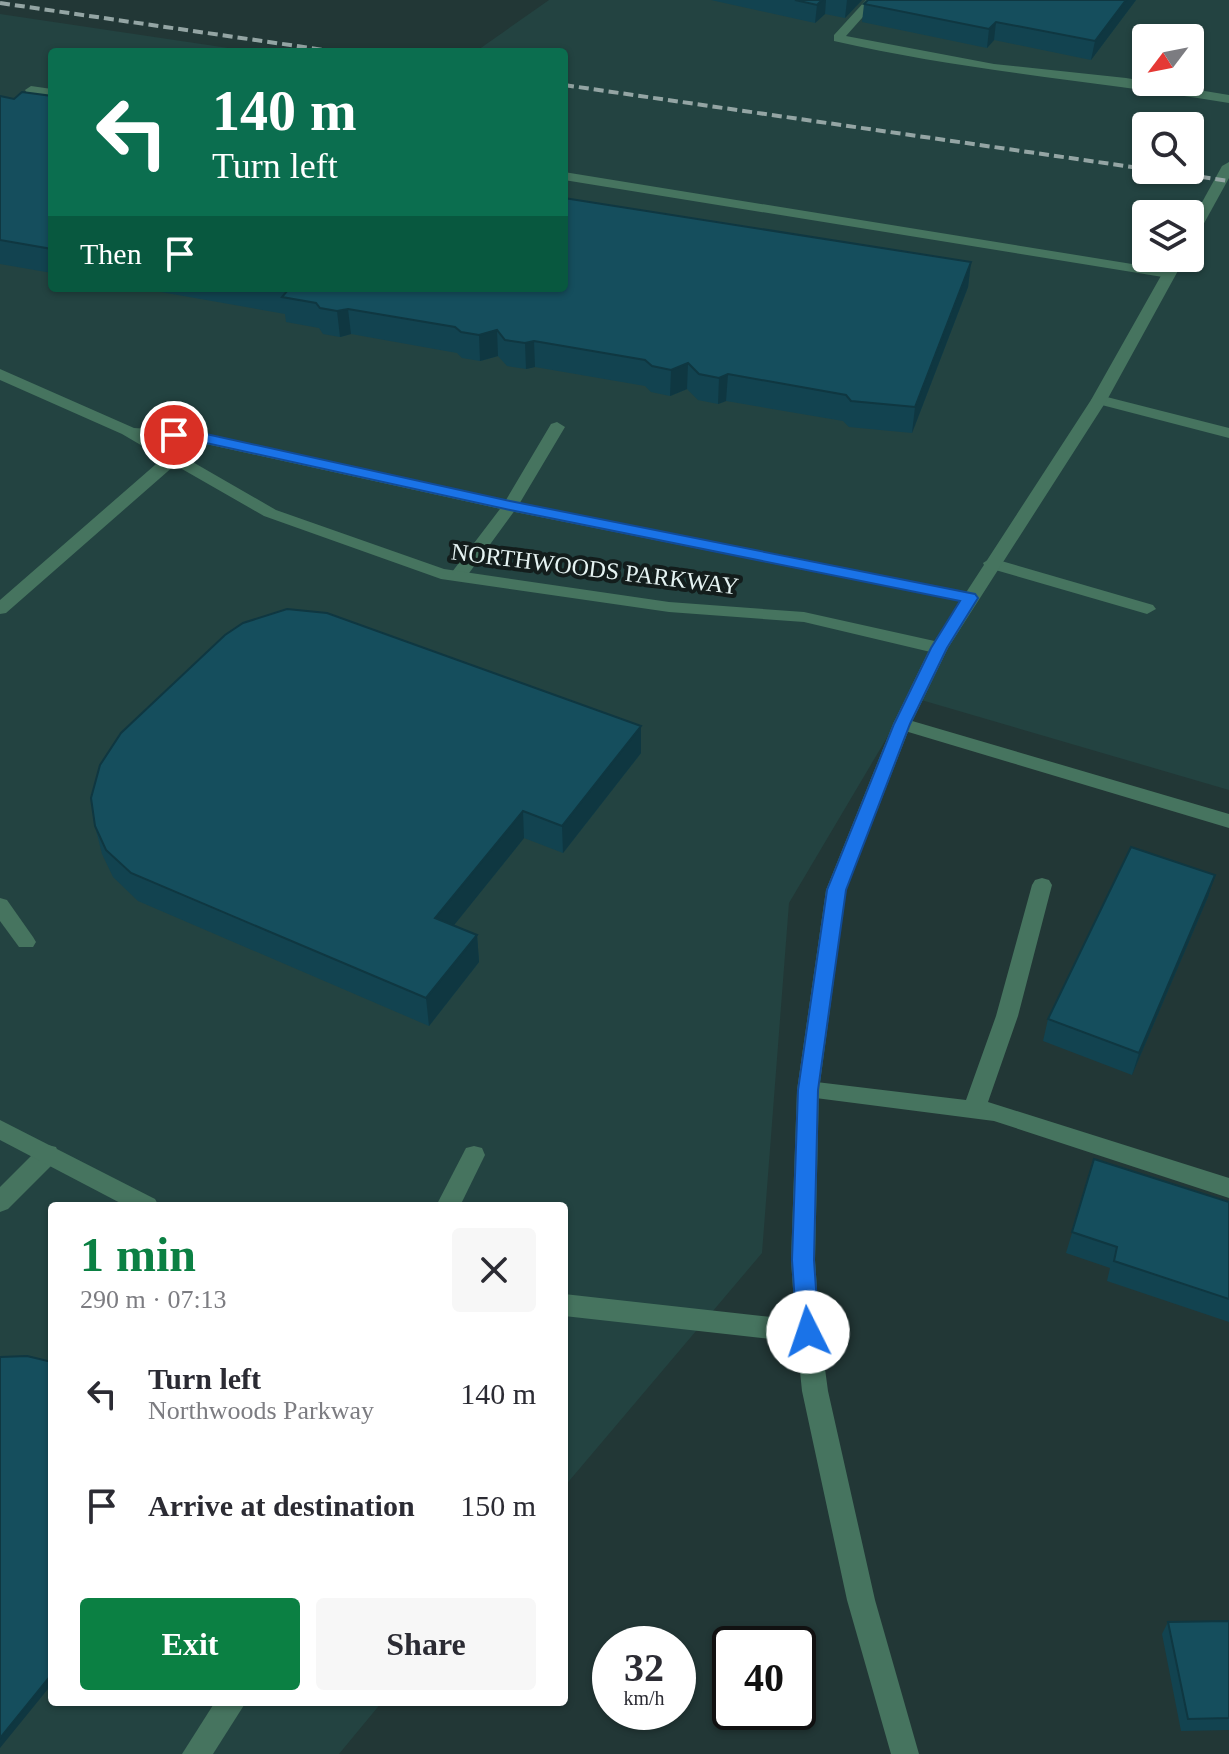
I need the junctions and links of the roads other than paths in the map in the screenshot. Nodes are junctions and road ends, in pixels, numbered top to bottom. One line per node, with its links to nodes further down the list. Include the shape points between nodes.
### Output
1 (872, 0): 4 (street, via 838,38 994,68)
2 (31, 90): 3 (street)
3 (48, 92)
4 (1229, 99)
5 (1229, 166): 7 (street)
6 (568, 177): 8 (street)
7 (1204, 211)
8 (1132, 260)
9 (1171, 272): 11 (street)
10 (0, 374): 13 (street, NORTHWOODS PARKWAY)
11 (1099, 400): 14 (street); 18 (street)
12 (557, 427): 17 (street)
13 (128, 431): 15 (street, NORTHWOODS PARKWAY); 16 (street, NORTHWOODS PARKWAY)
14 (1229, 433)
15 (197, 437): 16 (street); 17 (street, NORTHWOODS PARKWAY)
16 (173, 457): 19 (street, NORTHWOODS PARKWAY, via 270,513); 21 (street)
17 (510, 506): 19 (street); 20 (street, NORTHWOODS PARKWAY)
18 (991, 563): 20 (street); 22 (street)
19 (458, 576): 23 (street, NORTHWOODS PARKWAY, via 669,607 804,617)
20 (970, 598): 23 (street)
21 (0, 609)
22 (1147, 609)
23 (939, 648): 24 (street)
24 (902, 724): 25 (street); 29 (street, via 836,890)
25 (1229, 821)
26 (1042, 885): 30 (street, via 1007,1016)
27 (0, 905): 28 (street)
28 (26, 942)
29 (808, 1090): 30 (street); 39 (street, via 803,1260)
30 (974, 1110): 34 (street)
31 (0, 1129): 32 (street)
32 (48, 1154): 35 (street); 36 (street)
33 (474, 1155): 37 (street)
34 (1229, 1188)
35 (0, 1202)
36 (139, 1202)
37 (450, 1202)
38 (568, 1305): 39 (street)
39 (808, 1332): 42 (street, via 815,1391 861,1600)
40 (229, 1706): 41 (street)
41 (196, 1754)
42 (905, 1754)

